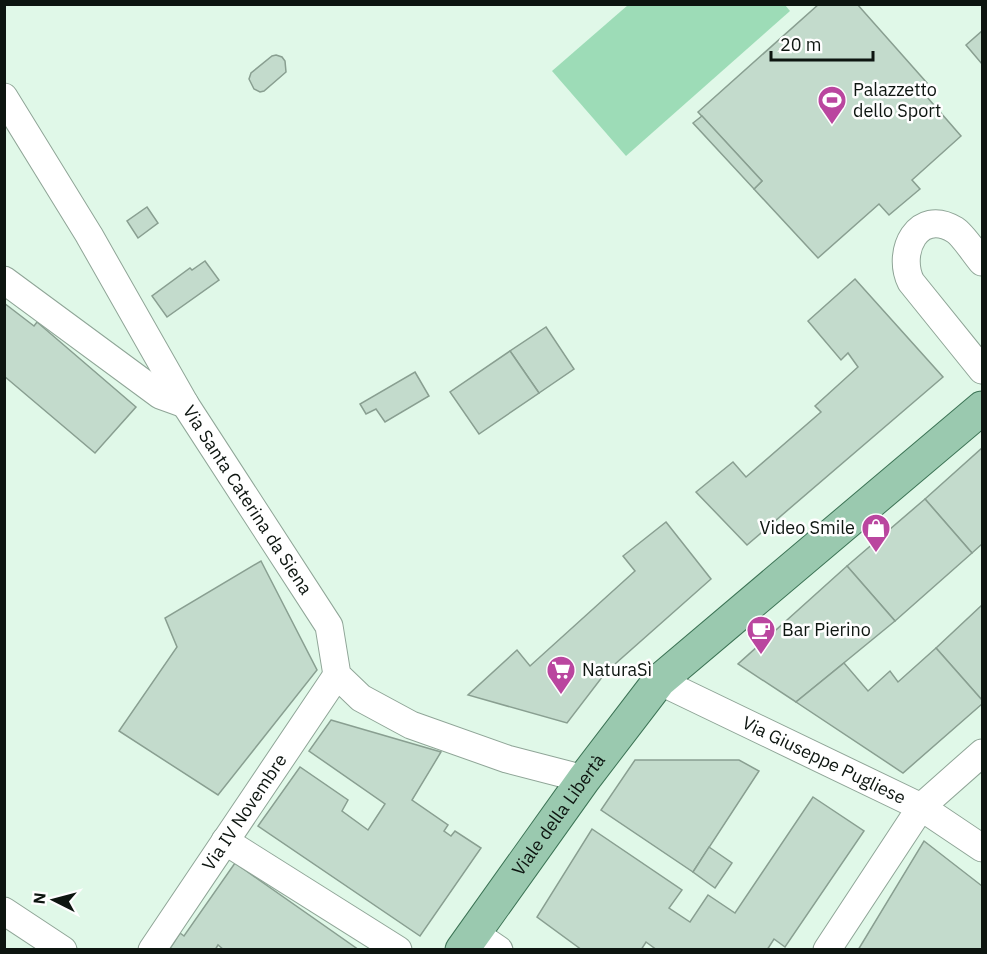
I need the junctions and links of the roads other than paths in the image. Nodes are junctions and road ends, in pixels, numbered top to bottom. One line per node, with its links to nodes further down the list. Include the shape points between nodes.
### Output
1 (4, 97): 5 (street, Via Santa Caterina da Siena)
2 (982, 262): 4 (street, via 955,230 940,225 927,225 918,231 909,241 905,256 911,282)
3 (4, 279): 5 (street, via 160,395)
4 (982, 370)
5 (185, 405): 7 (street, Via Santa Caterina da Siena, via 328,626)
6 (982, 408): 8 (main road, Viale della Libertà)
7 (337, 675): 10 (street, via 361,698 411,725 507,759); 12 (street, Via IV Novembre)
8 (659, 681): 10 (main road, Viale della Libertà); 11 (street, Via Giuseppe Pugliese)
9 (982, 753): 11 (street)
10 (584, 779): 15 (main road, Viale della Libertà)
11 (921, 807): 13 (street, Via Giuseppe Pugliese); 19 (street)
12 (225, 841): 17 (street, Via IV Novembre); 18 (street)
13 (982, 848)
14 (4, 911): 16 (street)
15 (478, 944)
16 (63, 950)
17 (152, 950)
18 (398, 950)
19 (827, 950)

